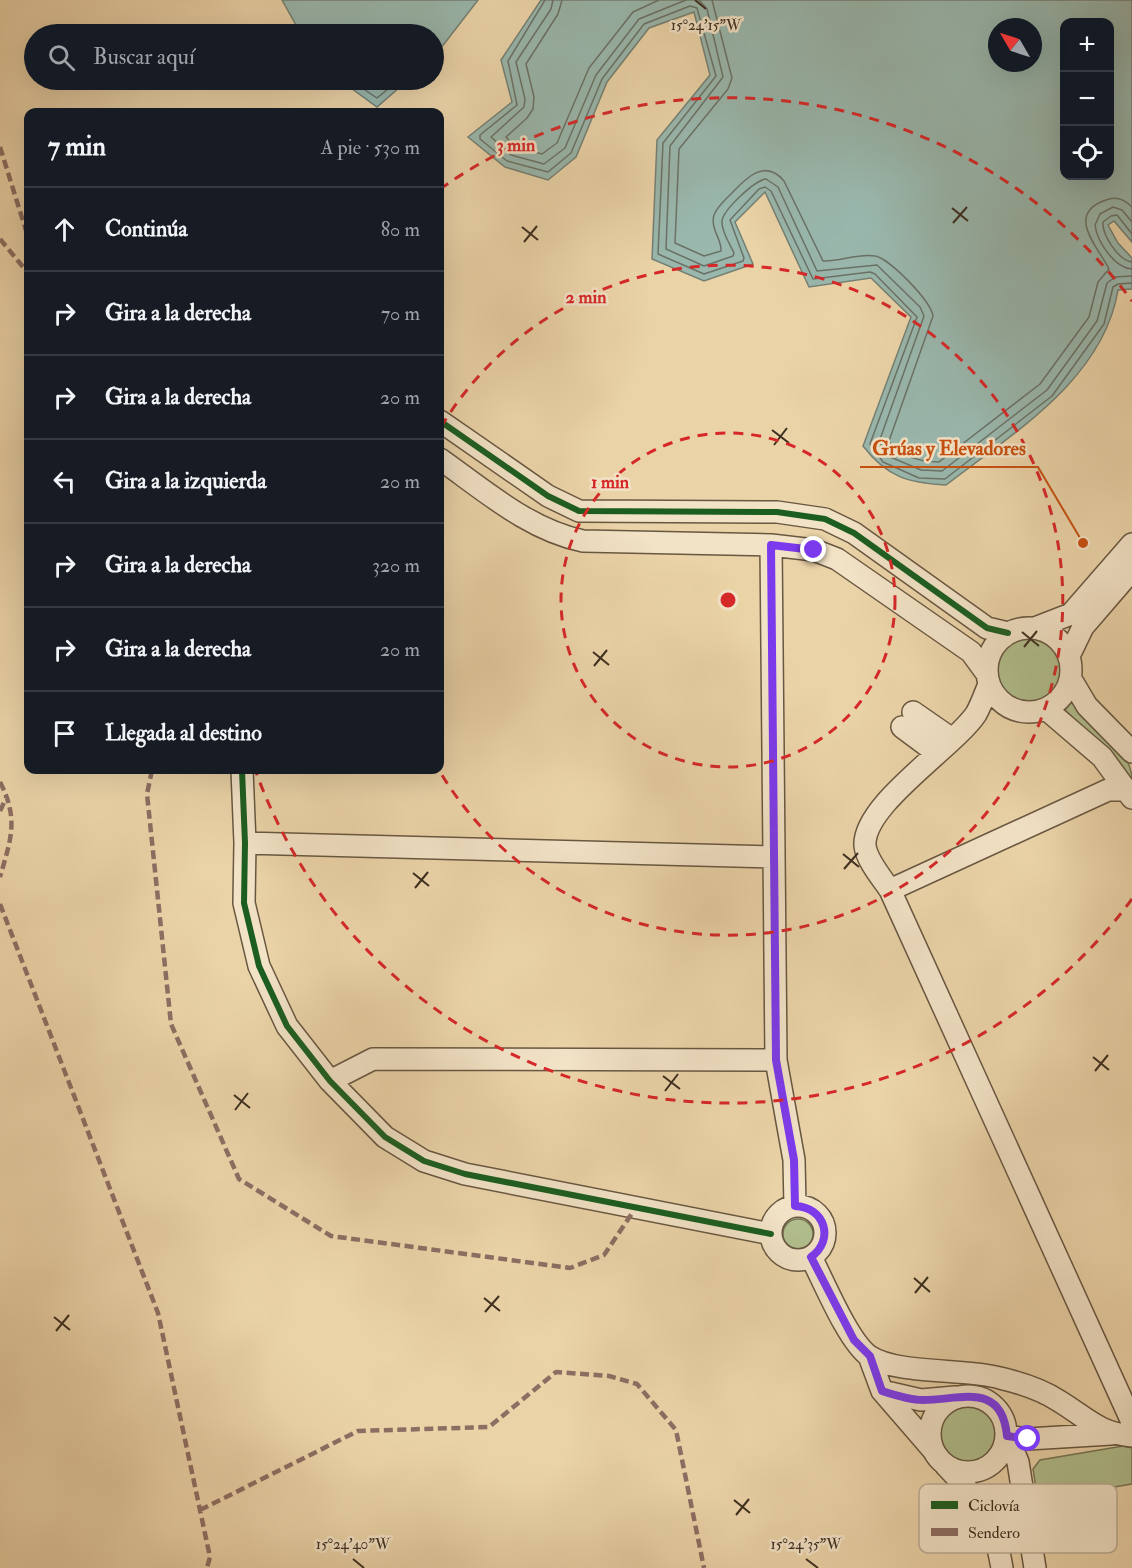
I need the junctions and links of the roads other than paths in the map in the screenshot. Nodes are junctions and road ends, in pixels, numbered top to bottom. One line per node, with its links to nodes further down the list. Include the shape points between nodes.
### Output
1 (444, 424): 5 (street, via 548,496 579,511 777,512 825,519)
2 (444, 462): 4 (street, via 530,522 559,536 583,541)
3 (1132, 544): 8 (street, via 1071,614)
4 (771, 545): 7 (street, via 814,550); 20 (street)
5 (885, 554): 7 (street); 9 (street, via 987,628)
6 (1132, 570): 10 (street, via 1083,627)
7 (867, 578): 11 (street, via 971,652)
8 (1035, 628): 9 (street); 10 (street, via 1056,637)
9 (1008, 633): 11 (street, via 992,650)
10 (1069, 656): 12 (street)
11 (988, 679): 13 (street, via 1006,706 1018,711); 15 (street, via 976,714)
12 (1071, 679): 13 (street, via 1066,692); 16 (street, via 1087,706)
13 (1046, 709): 18 (street, via 1102,757)
14 (907, 719): 15 (street)
15 (944, 746): 21 (street, via 869,825 865,847)
16 (1132, 752)
17 (242, 774): 19 (street)
18 (1129, 794): 21 (street, via 1108,790)
19 (245, 843): 20 (street); 23 (street, via 244,903 259,966 287,1026)
20 (773, 856): 22 (street)
21 (890, 890): 30 (street)
22 (776, 1060): 23 (street, via 373,1059); 24 (street, via 794,1160)
23 (330, 1081): 25 (street, via 385,1137 424,1161 465,1174)
24 (795, 1206): 25 (street, via 780,1213); 26 (street, via 811,1209 823,1221 825,1238)
25 (771, 1234): 26 (street, via 773,1244 784,1257)
26 (811, 1257): 27 (street, via 854,1340)
27 (870, 1356): 28 (street); 31 (street, via 897,1365 996,1377 1037,1388 1090,1423)
28 (882, 1391): 29 (street, via 921,1400); 33 (street)
29 (956, 1397): 32 (street, via 981,1397 992,1403 1006,1424); 33 (street, via 945,1403 931,1425 930,1438)
30 (1132, 1422)
31 (1122, 1435): 32 (street, via 1028,1439)
32 (1007, 1436): 33 (street, via 998,1458 978,1471 954,1470); 35 (street, via 1018,1461)
33 (938, 1457): 34 (street)
34 (964, 1484)
35 (1022, 1484)
36 (1000, 1553): 38 (street)
37 (1033, 1553): 39 (street)
38 (1002, 1568)
39 (1035, 1568)

